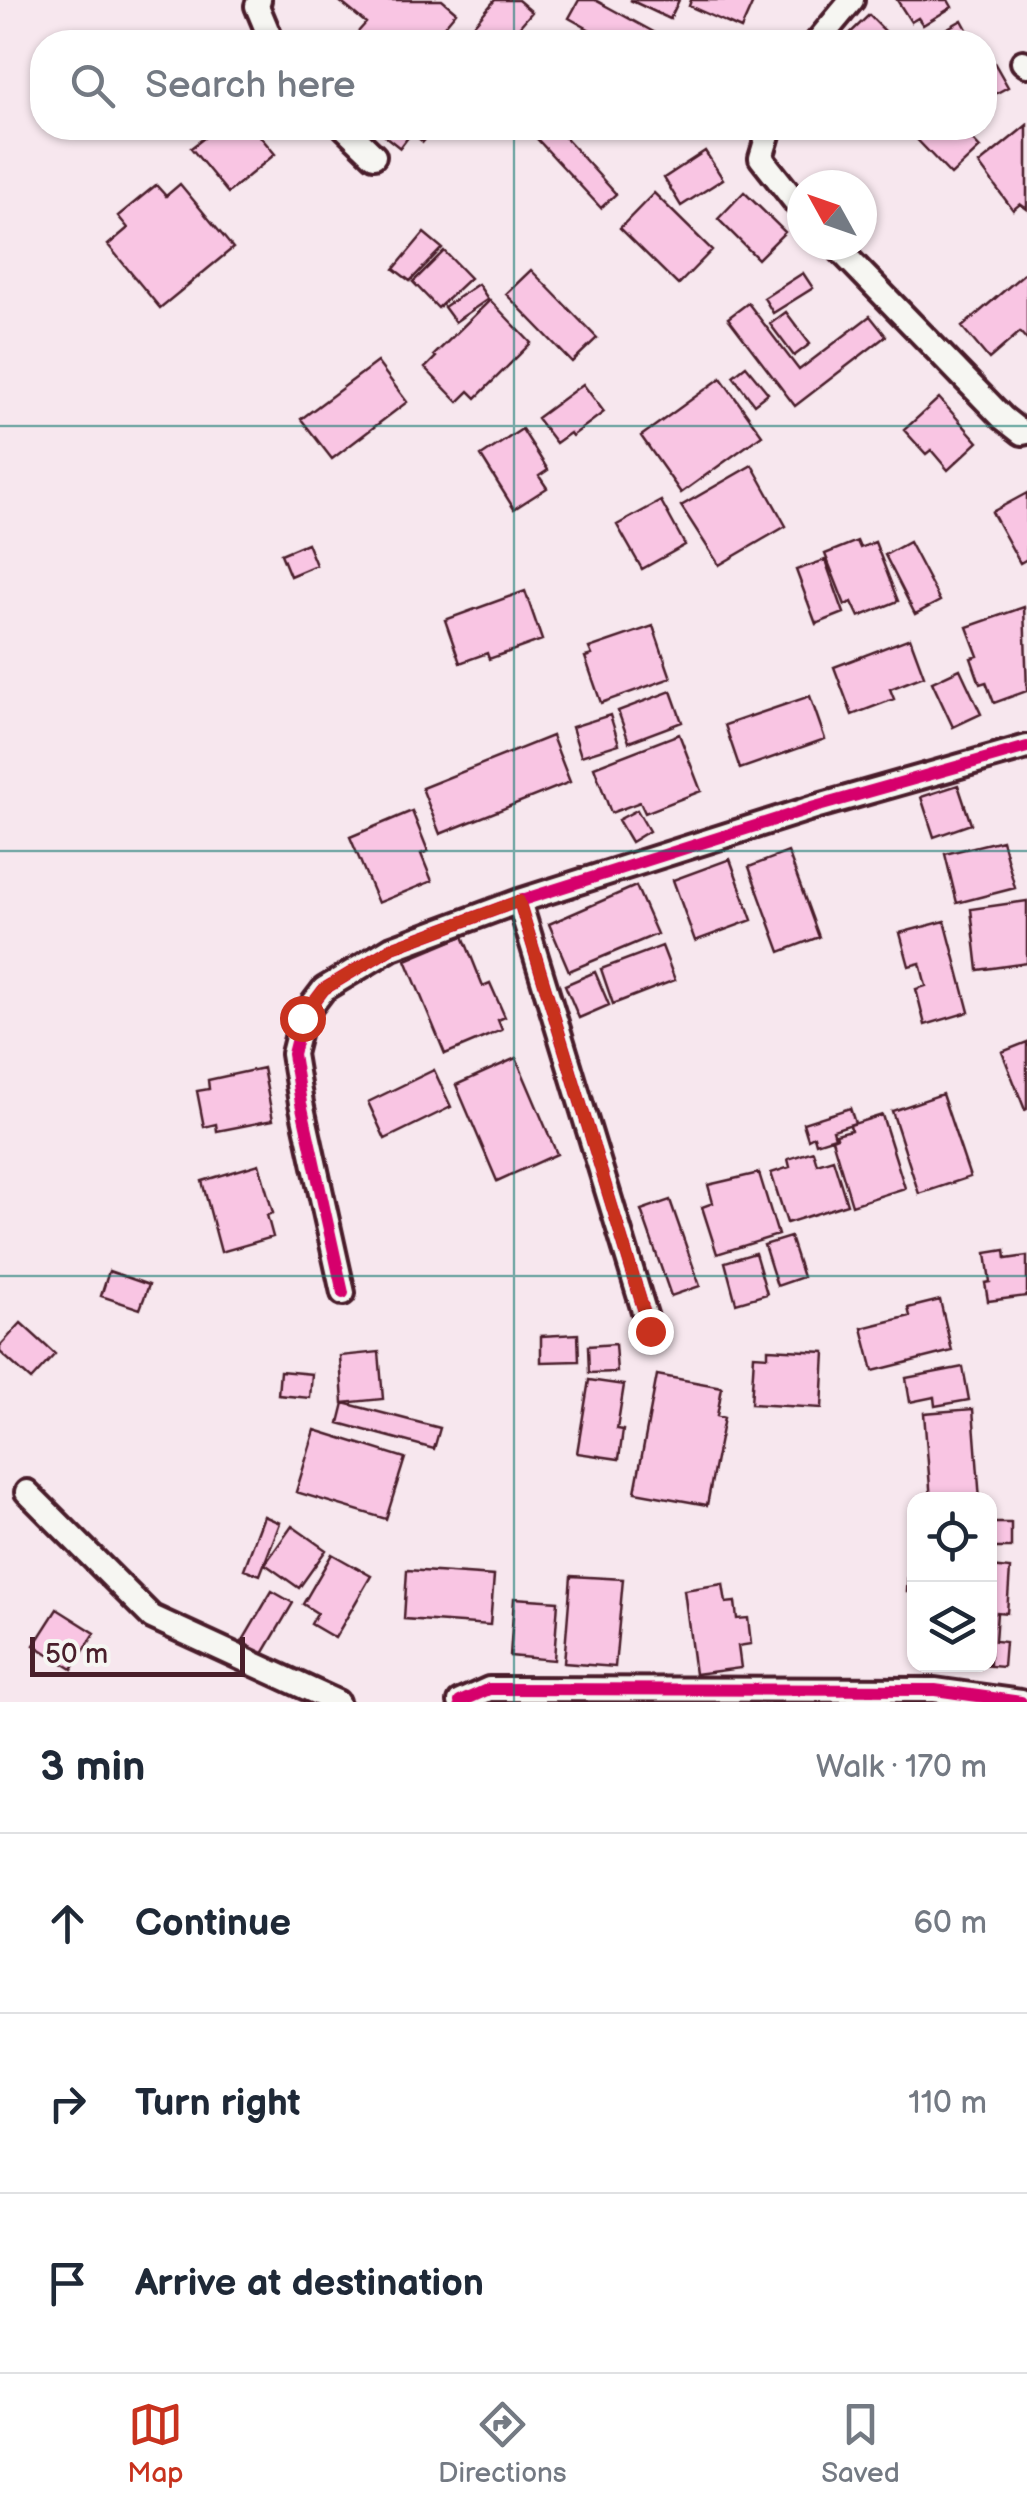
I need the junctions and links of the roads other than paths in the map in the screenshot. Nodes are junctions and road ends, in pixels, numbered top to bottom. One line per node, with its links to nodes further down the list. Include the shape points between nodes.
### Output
1 (259, 0): 3 (street)
2 (852, 0): 4 (street)
3 (267, 30)
4 (827, 30)
5 (358, 140): 7 (street)
6 (766, 140): 8 (street, via 761,158)
7 (374, 156)
8 (787, 191)
9 (850, 260): 10 (street, via 1003,418)
10 (1027, 432)
11 (1027, 747): 12 (street)
12 (519, 901): 13 (street, via 392,948 324,989 302,1018 293,1054 300,1103); 14 (street)
13 (343, 1293)
14 (650, 1331)
15 (28, 1492): 16 (street, via 152,1617)
16 (337, 1702)
17 (460, 1702): 18 (street, via 489,1690 838,1689 935,1690)
18 (1021, 1702)

